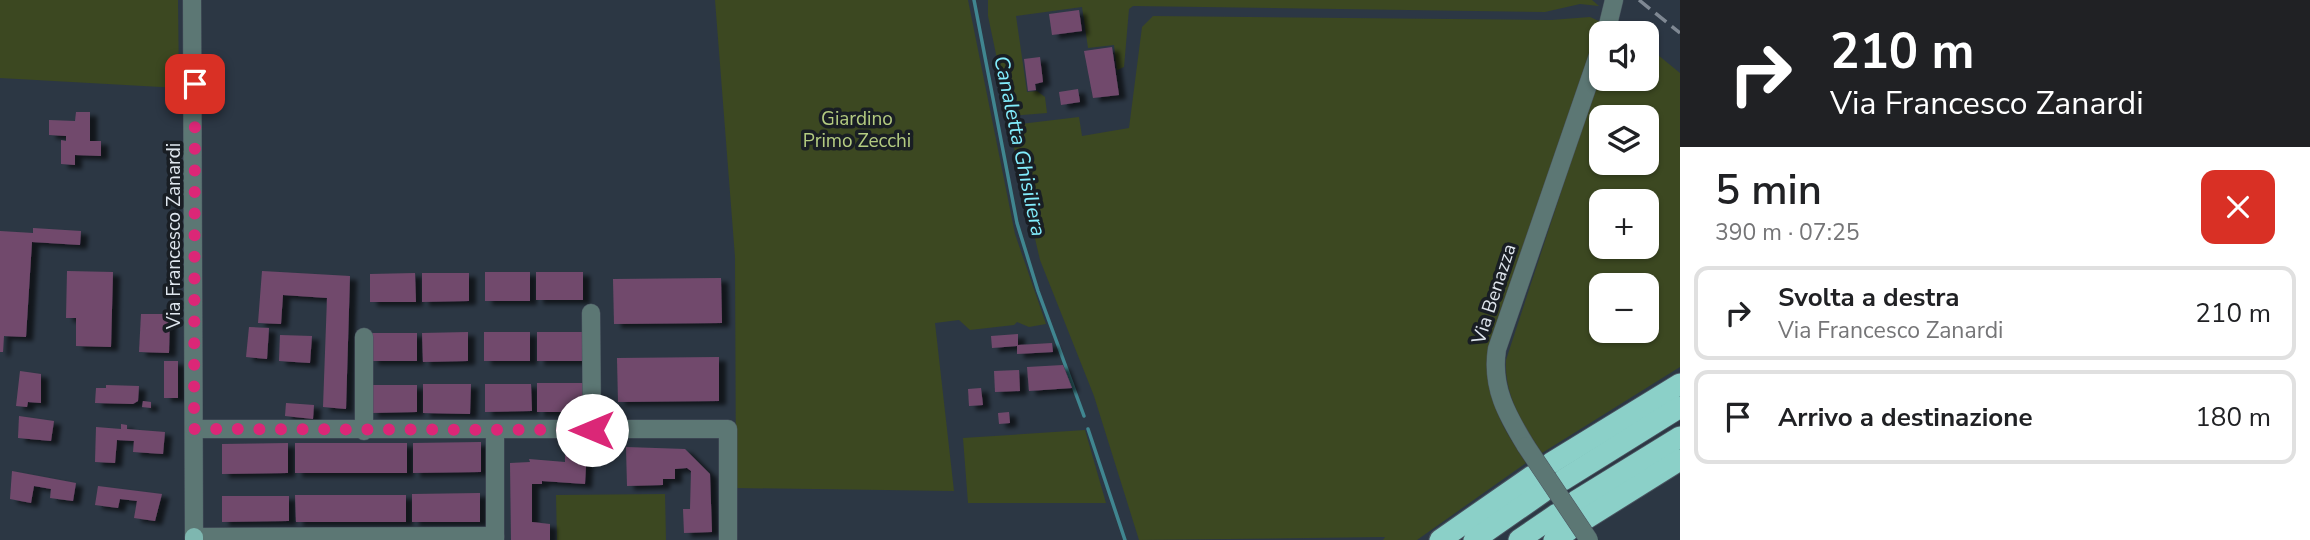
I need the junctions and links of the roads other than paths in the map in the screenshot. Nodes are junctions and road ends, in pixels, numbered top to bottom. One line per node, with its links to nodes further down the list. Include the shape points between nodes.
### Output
1 (192, 0): 9 (street, Via Francesco Zanardi)
2 (1614, 0): 3 (street)
3 (1609, 21)
4 (1589, 82): 22 (street, Via Benazza, bridge, via 1497,349 1497,389 1510,420)
5 (592, 313): 11 (street)
6 (363, 337): 12 (street)
7 (1680, 384): 8 (highway, via 1557,472)
8 (1680, 407)
9 (194, 429): 12 (street); 16 (street, Via Francesco Zanardi)
10 (495, 430): 11 (street); 12 (street); 17 (street, Via Francesco Zanardi)
11 (592, 430): 18 (street, via 728,429)
12 (364, 431)
13 (1680, 437): 14 (highway, via 1582,510)
14 (1680, 460)
15 (1560, 528): 21 (highway)
16 (194, 538): 17 (street, Via Francesco Zanardi)
17 (495, 538)
18 (728, 540)
19 (1440, 540): 20 (highway, via 1538,484)
20 (1474, 540)
21 (1518, 540)
22 (1589, 540)

